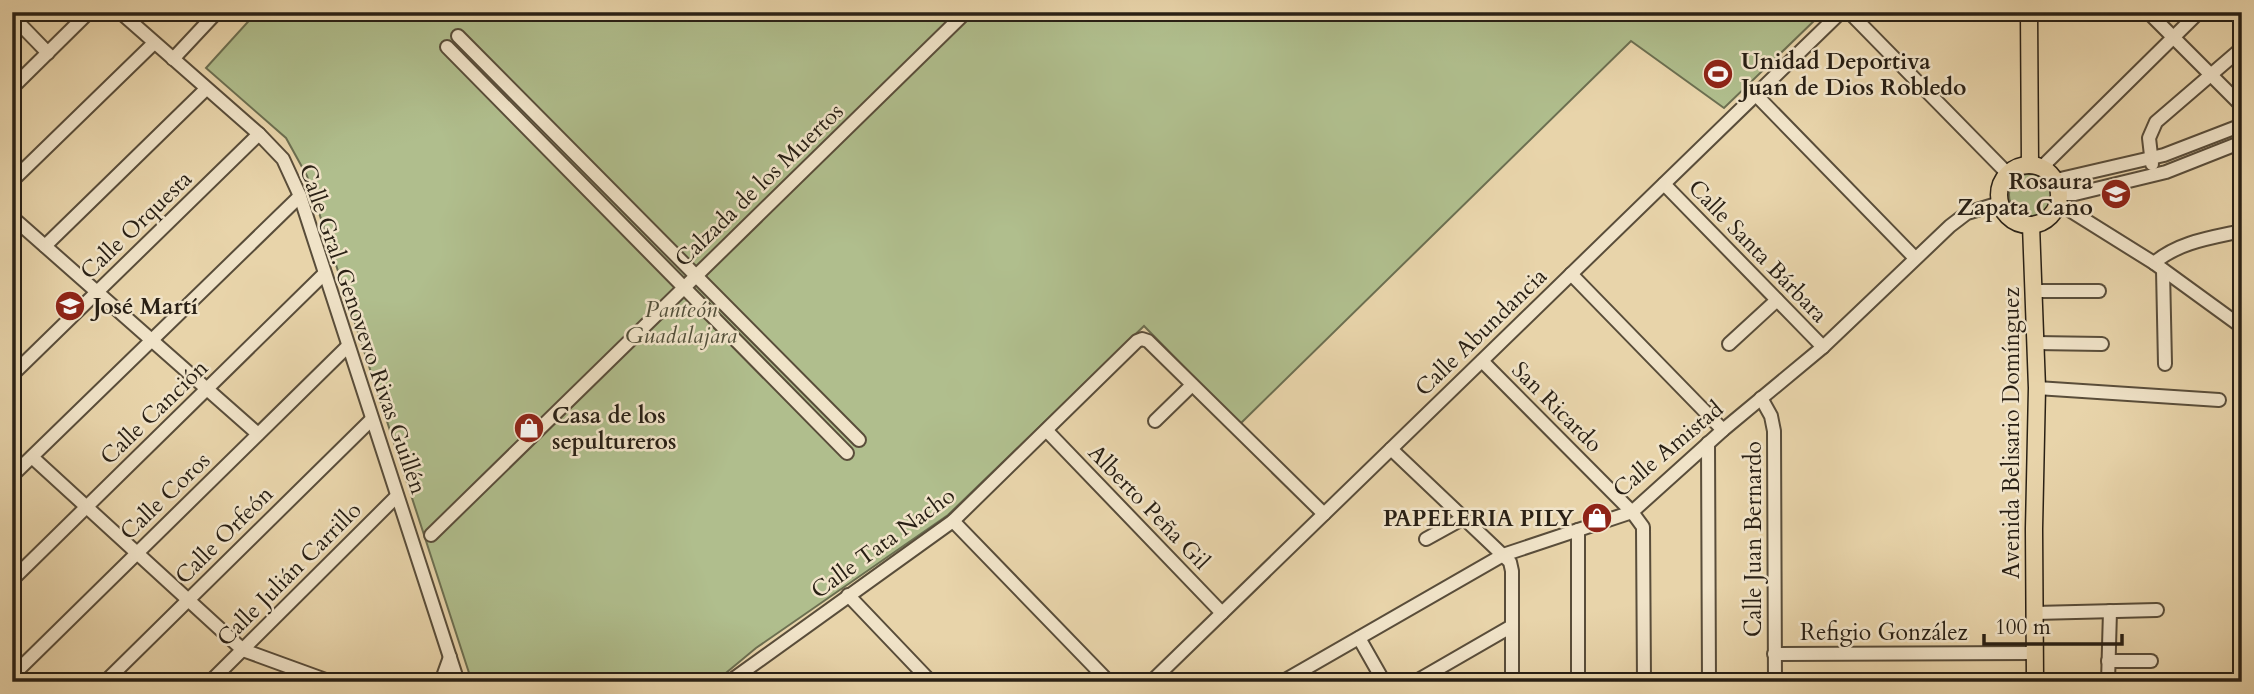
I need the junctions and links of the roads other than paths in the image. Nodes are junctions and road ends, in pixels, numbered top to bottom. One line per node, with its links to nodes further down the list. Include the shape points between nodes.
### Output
1 (89, 12): 16 (street)
2 (217, 12): 17 (street)
3 (967, 12): 43 (street, Calzada de los Muertos)
4 (1841, 12): 21 (street, Calle Abundancia)
5 (1849, 12): 28 (street)
6 (2029, 12): 27 (main road)
7 (2148, 12): 12 (street)
8 (2199, 12): 12 (street)
9 (129, 15): 13 (street, Calle Gral. Genovevo Rivas Guillén)
10 (12, 16): 16 (street)
11 (458, 36): 43 (street)
12 (2173, 37): 18 (street); 27 (street)
13 (154, 43): 17 (street, Calle Gral. Genovevo Rivas Guillén); 30 (street)
14 (447, 47): 44 (street)
15 (2242, 48): 18 (street)
16 (48, 52): 19 (street)
17 (173, 59): 20 (street, Calle Gral. Genovevo Rivas Guillén)
18 (2210, 75): 22 (street); 26 (street, via 2156,122 2149,138)
19 (12, 88)
20 (206, 89): 24 (street, Calle Gral. Genovevo Rivas Guillén); 38 (street)
21 (1756, 95): 31 (street, Calle Abundancia); 39 (street)
22 (2242, 106)
23 (2242, 125): 26 (street)
24 (259, 134): 33 (street, Calle Gral. Genovevo Rivas Guillén, via 283,159); 47 (street, Calle Orquesta)
25 (2242, 142): 29 (street)
26 (2151, 158): 29 (street); 32 (street)
27 (2036, 166): 28 (main road, via 2022,166); 32 (main road)
28 (2008, 174): 34 (main road, via 2002,182)
29 (2154, 174): 32 (street, via 2075,194)
30 (12, 181)
31 (1664, 184): 42 (street, Calle Abundancia); 48 (street, Calle Santa Bárbara)
32 (2058, 193): 36 (main road, via 2050,217); 40 (street)
33 (300, 196): 41 (street, Calle Gral. Genovevo Rivas Guillén); 50 (street)
34 (2000, 203): 36 (main road, via 2010,219); 39 (street, Calle Amistad, via 1968,213)
35 (12, 217): 38 (street)
36 (2031, 226): 45 (main road, Avenida Belisario Domínguez)
37 (2242, 231): 40 (street, via 2181,245 2166,253)
38 (45, 246): 47 (street)
39 (1915, 258): 55 (street, Calle Amistad)
40 (2158, 267): 49 (street); 57 (street)
41 (324, 274): 54 (street, Calle Gral. Genovevo Rivas Guillén); 60 (street, Calle Canción)
42 (1572, 274): 56 (street, Calle Abundancia); 66 (street)
43 (696, 276): 44 (street, Calzada de los Muertos); 69 (street)
44 (684, 288): 72 (street); 82 (street, Calzada de los Muertos)
45 (2034, 291): 46 (street); 51 (main road, Avenida Belisario Domínguez)
46 (2099, 291)
47 (97, 292): 50 (street); 58 (street, Calle Orquesta)
48 (1777, 300): 52 (street); 55 (street, Calle Santa Bárbara)
49 (2242, 327)
50 (152, 340): 60 (street); 73 (street)
51 (2036, 343): 53 (street); 61 (main road, Avenida Belisario Domínguez)
52 (1729, 344)
53 (2102, 344)
54 (348, 346): 64 (street, Calle Gral. Genovevo Rivas Guillén); 68 (street, Calle Coros)
55 (1823, 347): 62 (street, Calle Amistad)
56 (1482, 361): 71 (street, Calle Abundancia); 77 (street, San Ricardo)
57 (2165, 364)
58 (12, 375)
59 (1192, 385): 65 (street); 67 (street, Calle Tata Nacho, via 1142,339); 78 (street)
60 (207, 389): 68 (street); 76 (street, Calle Canción)
61 (2037, 391): 63 (street, via 2061,388); 92 (main road, Avenida Belisario Domínguez)
62 (1761, 398): 66 (street, Calle Amistad); 97 (street, Calle Juan Bernardo, via 1774,431)
63 (2219, 400)
64 (372, 419): 75 (street, Calle Gral. Genovevo Rivas Guillén); 88 (street, Calle Orfeón)
65 (1155, 421)
66 (1723, 430): 70 (street, Calle Amistad)
67 (1047, 431): 80 (street, Calle Tata Nacho); 91 (street, Alberto Peña Gil)
68 (258, 434): 84 (street, Calle Coros)
69 (859, 440)
70 (1708, 443): 77 (street, Calle Amistad); 118 (street)
71 (1391, 449): 78 (street, Calle Abundancia); 79 (street)
72 (847, 453)
73 (32, 457): 74 (street); 76 (street)
74 (12, 476)
75 (397, 496): 95 (street, Calle Julián Carrillo); 98 (street, Calle Gral. Genovevo Rivas Guillén)
76 (87, 507): 84 (street); 86 (street, Calle Canción)
77 (1632, 512): 81 (street, Calle Amistad); 117 (street, via 1643,532)
78 (1324, 514): 91 (street, Calle Abundancia)
79 (1464, 518): 83 (street); 85 (street)
80 (953, 521): 87 (street, Calle Tata Nacho); 110 (street)
81 (1578, 530): 85 (street, Calle Amistad); 116 (street)
82 (431, 534)
83 (1426, 539)
84 (137, 553): 88 (street); 101 (street, Calle Coros)
85 (1503, 555): 93 (street, via 1512,571); 94 (street, Calle Amistad)
86 (12, 580)
87 (848, 595): 102 (street, Calle Tata Nacho); 109 (street)
88 (188, 600): 95 (street); 103 (street, Calle Orfeón)
89 (2157, 610): 90 (street)
90 (2110, 611): 92 (street); 99 (street)
91 (1222, 613): 111 (street, Calle Abundancia)
92 (2035, 613): 96 (main road, Avenida Belisario Domínguez)
93 (1512, 626): 114 (street); 115 (street)
94 (1359, 638): 112 (street, Calle Amistad); 113 (street)
95 (243, 650): 104 (street, Calle Julián Carrillo); 105 (street)
96 (2035, 653): 97 (street, Refigio González); 120 (main road, Avenida Belisario Domínguez)
97 (1774, 654): 119 (street, Calle Juan Bernardo)
98 (450, 656): 106 (street); 107 (street, Calle Gral. Genovevo Rivas Guillén)
99 (2108, 661): 100 (street); 121 (street)
100 (2151, 661)
101 (12, 676)
102 (745, 677): 108 (street, Calle Tata Nacho)
103 (105, 682)
104 (210, 682)
105 (331, 682)
106 (441, 682)
107 (458, 682)
108 (729, 682)
109 (931, 682)
110 (1110, 682)
111 (1151, 682)
112 (1282, 682)
113 (1384, 682)
114 (1415, 682)
115 (1512, 682)
116 (1578, 682)
117 (1644, 682)
118 (1709, 682)
119 (1775, 682)
120 (2035, 682)
121 (2108, 682)

